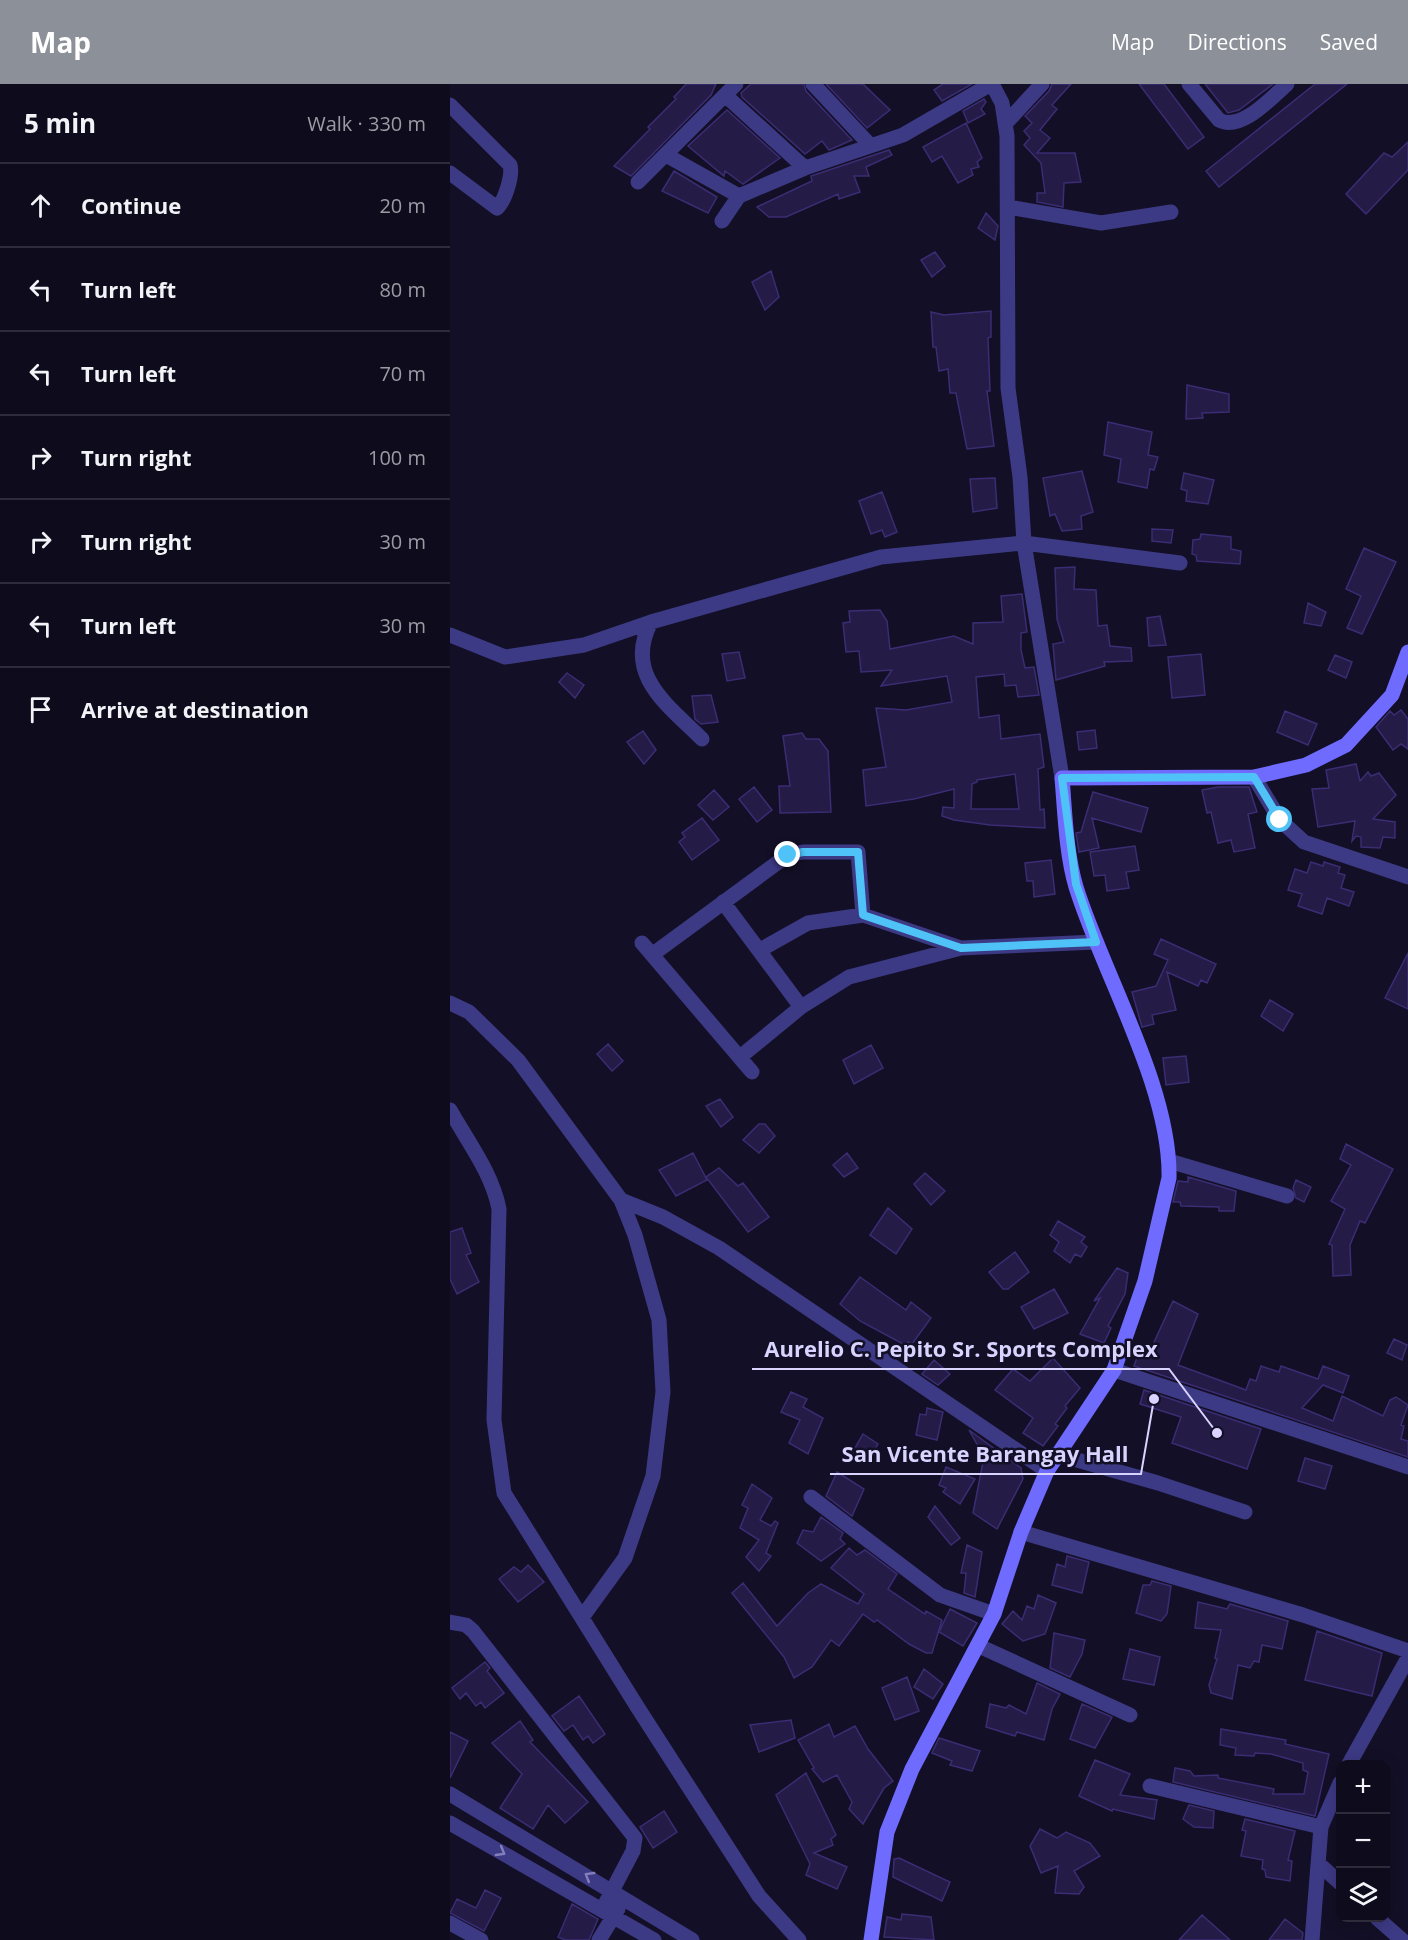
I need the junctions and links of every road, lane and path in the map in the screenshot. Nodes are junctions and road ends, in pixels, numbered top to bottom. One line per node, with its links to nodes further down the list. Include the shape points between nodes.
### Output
1 (813, 84): 9 (street)
2 (991, 84): 8 (street, via 1002,103); 9 (street, via 903,135)
3 (1042, 84): 8 (street)
4 (1189, 84): 5 (street, via 1225,124 1252,113)
5 (1287, 84)
6 (730, 90): 10 (street); 11 (street)
7 (450, 105): 12 (street, via 506,161 511,172 497,208)
8 (1005, 124): 15 (street)
9 (870, 145): 11 (street)
10 (666, 155): 13 (street); 14 (street)
11 (805, 168): 14 (street)
12 (450, 173)
13 (638, 182)
14 (739, 196): 17 (street)
15 (1008, 207): 16 (street, via 1101,224); 18 (street, via 1008,388)
16 (1171, 212)
17 (722, 221)
18 (1024, 543): 19 (street); 20 (street, via 882,557); 25 (street)
19 (1180, 563)
20 (651, 622): 21 (street, via 584,645 505,657); 23 (street, via 643,638 642,652 648,681)
21 (450, 635)
22 (1408, 652): 24 (street, via 1392,695 1346,745 1306,765)
23 (702, 739)
24 (1254, 777): 25 (street); 26 (street, via 1280,820 1305,842)
25 (1062, 778): 29 (street, via 1076,884)
26 (1408, 877)
27 (723, 902): 28 (street, via 788,855 855,851 860,855); 31 (street); 34 (street, via 648,949)
28 (863, 915): 30 (street); 31 (street, via 808,923)
29 (1096, 942): 30 (street); 37 (street, via 1154,1087)
30 (961, 948): 33 (street, via 849,977)
31 (760, 950): 33 (street)
32 (450, 1003): 39 (street, via 469,1012 518,1059)
33 (801, 1007): 34 (street)
34 (740, 1057): 35 (street)
35 (752, 1072)
36 (450, 1110): 48 (street, via 488,1176 500,1209 494,1420 504,1492)
37 (1169, 1161): 38 (street); 40 (street, via 1169,1178 1145,1281)
38 (1287, 1196)
39 (621, 1200): 43 (street, via 663,1217 719,1248); 48 (street, via 635,1234 659,1320 663,1392 653,1476 640,1518 625,1558)
40 (1114, 1370): 41 (street); 42 (street)
41 (1056, 1454): 43 (street); 45 (street)
42 (1408, 1467)
43 (1047, 1471): 46 (street)
44 (811, 1497): 47 (street, via 940,1595)
45 (1245, 1512)
46 (1021, 1532): 47 (street); 51 (street, via 1303,1615)
47 (994, 1614): 50 (street)
48 (583, 1616): 70 (street, via 759,1896)
49 (450, 1622): 62 (street, via 466,1625 473,1631 631,1830 635,1838 633,1851)
50 (979, 1646): 53 (street); 71 (street, via 912,1769 887,1832)
51 (1408, 1651)
52 (1408, 1658): 54 (street)
53 (1130, 1714)
54 (1351, 1760)
55 (1150, 1786): 59 (street)
56 (450, 1794): 62 (street, one-way to 56)
57 (1336, 1794): 59 (street)
58 (450, 1822): 63 (street, one-way to 63)
59 (1321, 1827): 60 (street)
60 (1318, 1863): 61 (street); 72 (street)
61 (1336, 1879)
62 (618, 1894): 63 (street); 69 (street)
63 (608, 1913): 67 (street); 68 (street)
64 (1382, 1922): 73 (street)
65 (450, 1923): 66 (street)
66 (481, 1940)
67 (599, 1940)
68 (654, 1940)
69 (692, 1940)
70 (799, 1940)
71 (871, 1940)
72 (1312, 1940)
73 (1401, 1940)

